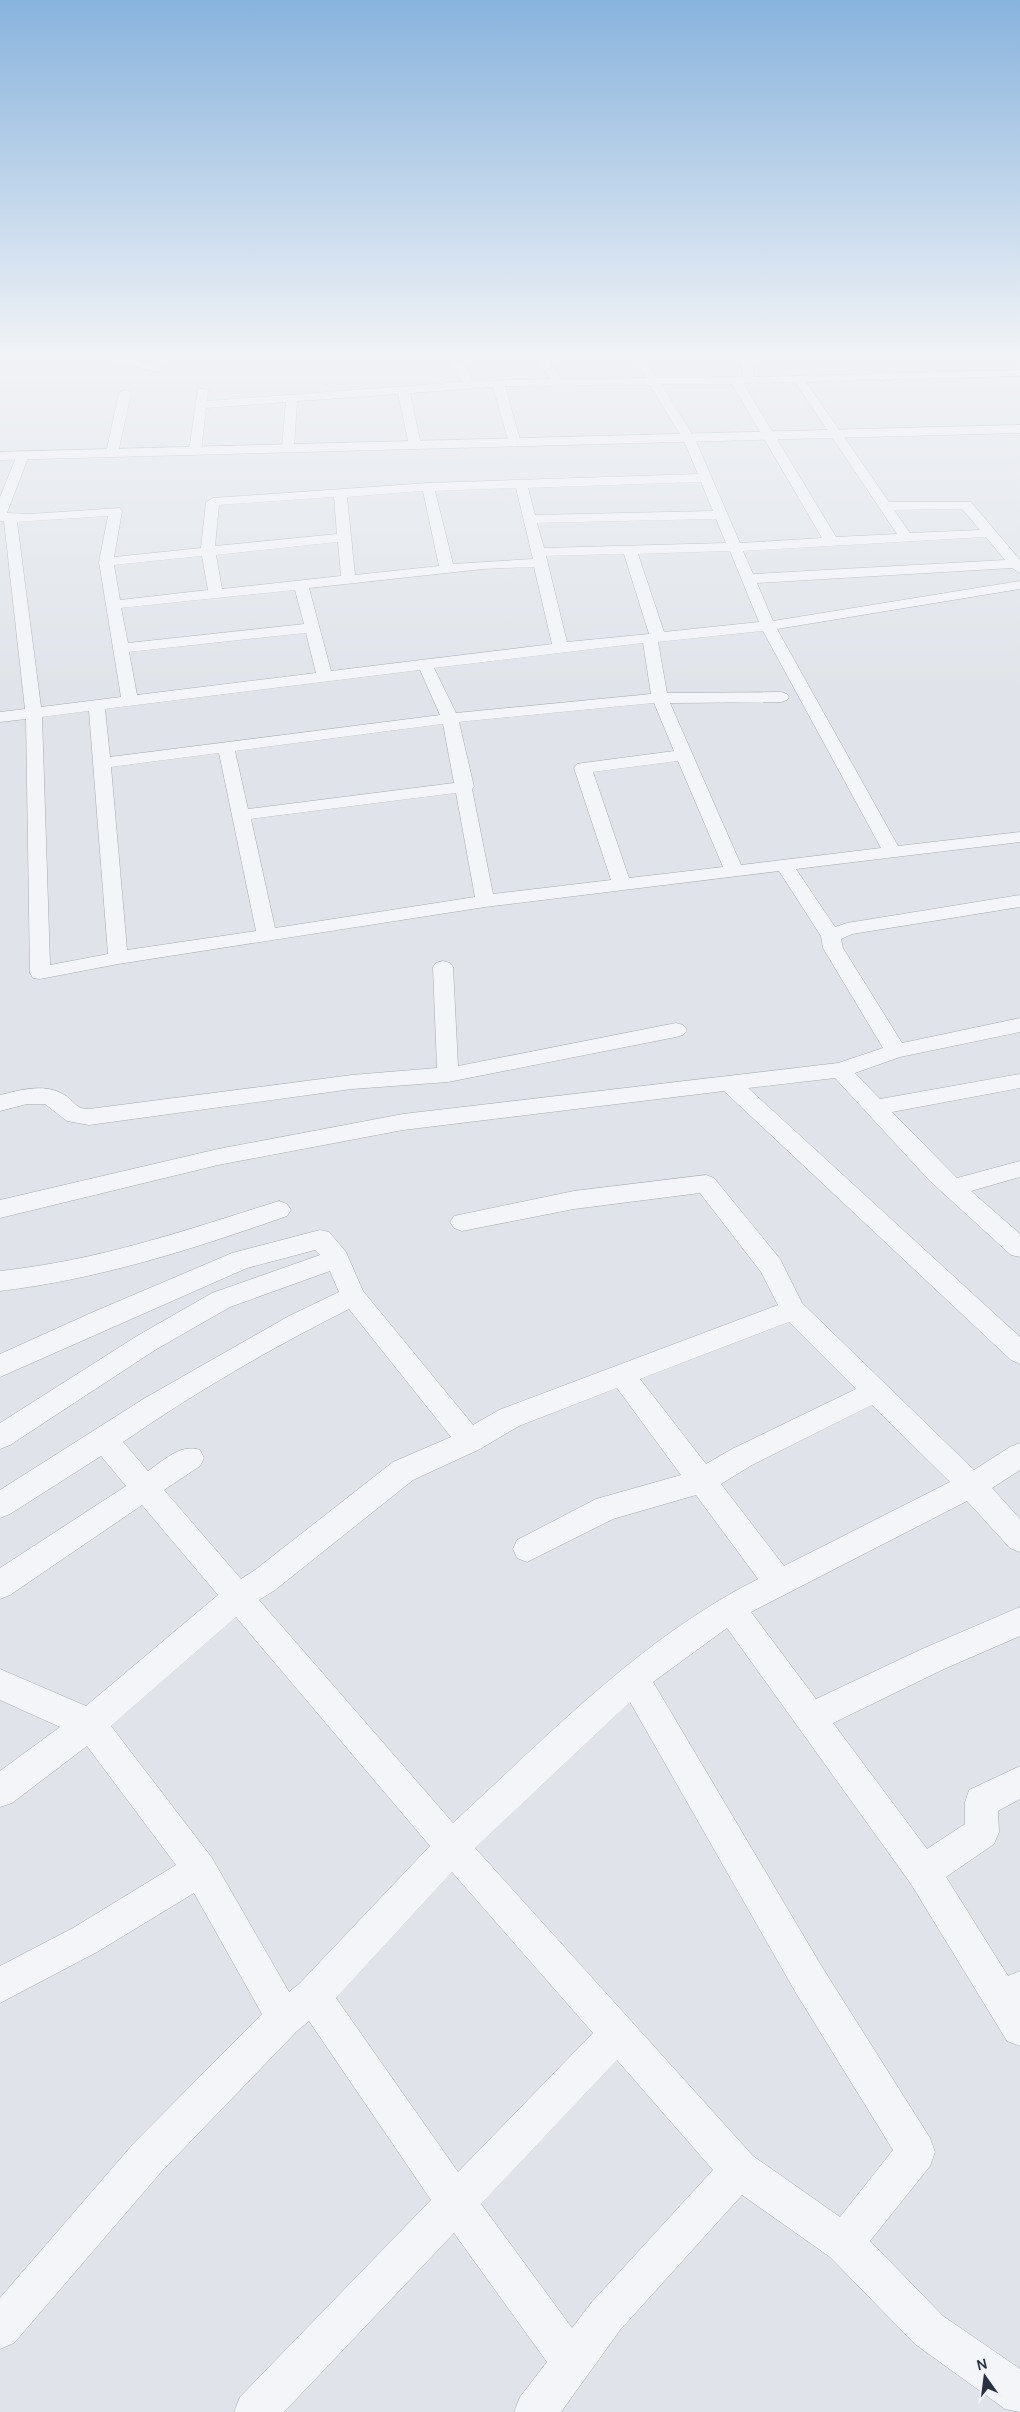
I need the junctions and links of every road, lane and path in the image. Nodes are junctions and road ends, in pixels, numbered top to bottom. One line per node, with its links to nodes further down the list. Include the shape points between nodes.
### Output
1 (19, 470): 11 (street)
2 (702, 470): 5 (street)
3 (788, 470): 16 (street)
4 (859, 470): 9 (street)
5 (706, 478): 6 (street); 10 (street)
6 (521, 484): 7 (street); 12 (street)
7 (428, 487): 8 (street); 23 (street)
8 (340, 494): 14 (street); 19 (street, via 213,502)
9 (884, 506): 13 (street, via 966,505); 15 (street)
10 (721, 515): 12 (street); 17 (street)
11 (3, 516): 21 (street, via 30,518 115,511); 41 (street)
12 (530, 519): 20 (street)
13 (990, 533): 15 (street); 22 (street)
14 (344, 537): 19 (street); 25 (street)
15 (906, 537): 16 (street)
16 (831, 542): 17 (street)
17 (734, 547): 18 (street); 24 (street)
18 (630, 550): 20 (street); 32 (street)
19 (208, 551): 21 (street); 28 (street)
20 (539, 558): 23 (street); 34 (street)
21 (106, 562): 29 (street)
22 (1018, 566): 24 (street)
23 (447, 569): 25 (street)
24 (748, 579): 30 (street)
25 (348, 580): 26 (street)
26 (301, 585): 28 (street); 31 (street)
27 (1020, 585): 30 (street)
28 (216, 594): 29 (street)
29 (113, 605): 33 (street)
30 (768, 626): 32 (street); 50 (street)
31 (312, 628): 33 (street); 36 (street)
32 (654, 637): 34 (street); 38 (street)
33 (121, 648): 39 (street)
34 (561, 648): 35 (street)
35 (425, 665): 36 (street); 43 (street)
36 (325, 677): 39 (street)
37 (781, 697): 38 (street)
38 (660, 698): 43 (street); 45 (street)
39 (130, 701): 40 (street)
40 (97, 705): 41 (street); 46 (street)
41 (34, 713): 42 (street); 58 (street, via 40,973)
42 (0, 717)
43 (450, 718): 44 (street); 47 (street)
44 (226, 747): 46 (street); 48 (street)
45 (684, 755): 52 (street); 53 (street, via 583,768)
46 (102, 762): 58 (street)
47 (465, 787): 48 (street); 54 (street)
48 (240, 815): 56 (street)
49 (1020, 836): 50 (street)
50 (892, 852): 51 (street)
51 (784, 865): 52 (street); 57 (street)
52 (734, 871): 53 (street)
53 (622, 885): 54 (street)
54 (486, 901): 56 (street)
55 (1020, 901): 57 (street, via 847,929)
56 (267, 936): 58 (street)
57 (831, 936): 62 (street, via 833,948)
58 (118, 958)
59 (443, 967): 64 (street)
60 (1020, 1026): 62 (street)
61 (676, 1030): 64 (street)
62 (896, 1052): 63 (street)
63 (840, 1070): 66 (street); 68 (street)
64 (448, 1075): 67 (street, via 338,1083 89,1118 68,1114 56,1100 44,1095)
65 (1020, 1081): 68 (street)
66 (727, 1082): 71 (street, via 403,1122 218,1157); 79 (street)
67 (0, 1103)
68 (875, 1108): 70 (street)
69 (1020, 1168): 70 (street)
70 (952, 1188): 74 (street)
71 (0, 1209)
72 (279, 1210): 76 (street, via 95,1268)
73 (462, 1222): 78 (street, via 574,1200 706,1184 771,1266)
74 (1020, 1248)
75 (337, 1260): 77 (street); 80 (street, via 320,1239 241,1260); 83 (street, via 221,1300 146,1343)
76 (0, 1281)
77 (353, 1296): 84 (street, via 298,1323 154,1406); 85 (street)
78 (793, 1310): 81 (street); 82 (street)
79 (1020, 1353)
80 (0, 1366)
81 (622, 1375): 85 (street, via 509,1418); 88 (street)
82 (876, 1391): 88 (street); 89 (street)
83 (0, 1437)
84 (104, 1440): 90 (street); 91 (street)
85 (470, 1441): 96 (street, via 402,1471 265,1580)
86 (1020, 1455): 89 (street, via 994,1474)
87 (190, 1458): 90 (street)
88 (702, 1480): 93 (street, via 606,1508); 94 (street)
89 (971, 1485): 92 (street); 94 (street)
90 (146, 1487): 95 (street); 96 (street)
91 (0, 1505)
92 (1020, 1539)
93 (526, 1549)
94 (779, 1583): 97 (street)
95 (0, 1584)
96 (237, 1597): 102 (street); 105 (street)
97 (730, 1608): 99 (street); 101 (street)
98 (1020, 1621): 101 (street)
99 (633, 1678): 105 (street); 115 (street, via 809,1980 916,2152)
100 (0, 1684): 102 (street)
101 (810, 1718): 107 (street)
102 (90, 1724): 104 (street); 106 (street)
103 (1020, 1782): 107 (street, via 981,1802 982,1832)
104 (0, 1791)
105 (452, 1847): 109 (street); 112 (street)
106 (200, 1870): 108 (street, via 84,1940); 111 (street)
107 (923, 1872): 110 (street)
108 (0, 1985)
109 (313, 1996): 111 (street); 114 (street)
110 (1014, 2006)
111 (284, 2018): 116 (street, via 148,2157)
112 (618, 2033): 113 (street); 114 (street)
113 (739, 2170): 115 (street); 117 (street, via 606,2316)
114 (456, 2203): 117 (street); 120 (street)
115 (844, 2243): 118 (street, via 929,2330)
116 (0, 2329)
117 (572, 2362): 119 (street)
118 (1020, 2394)
119 (539, 2410)
120 (256, 2412)

